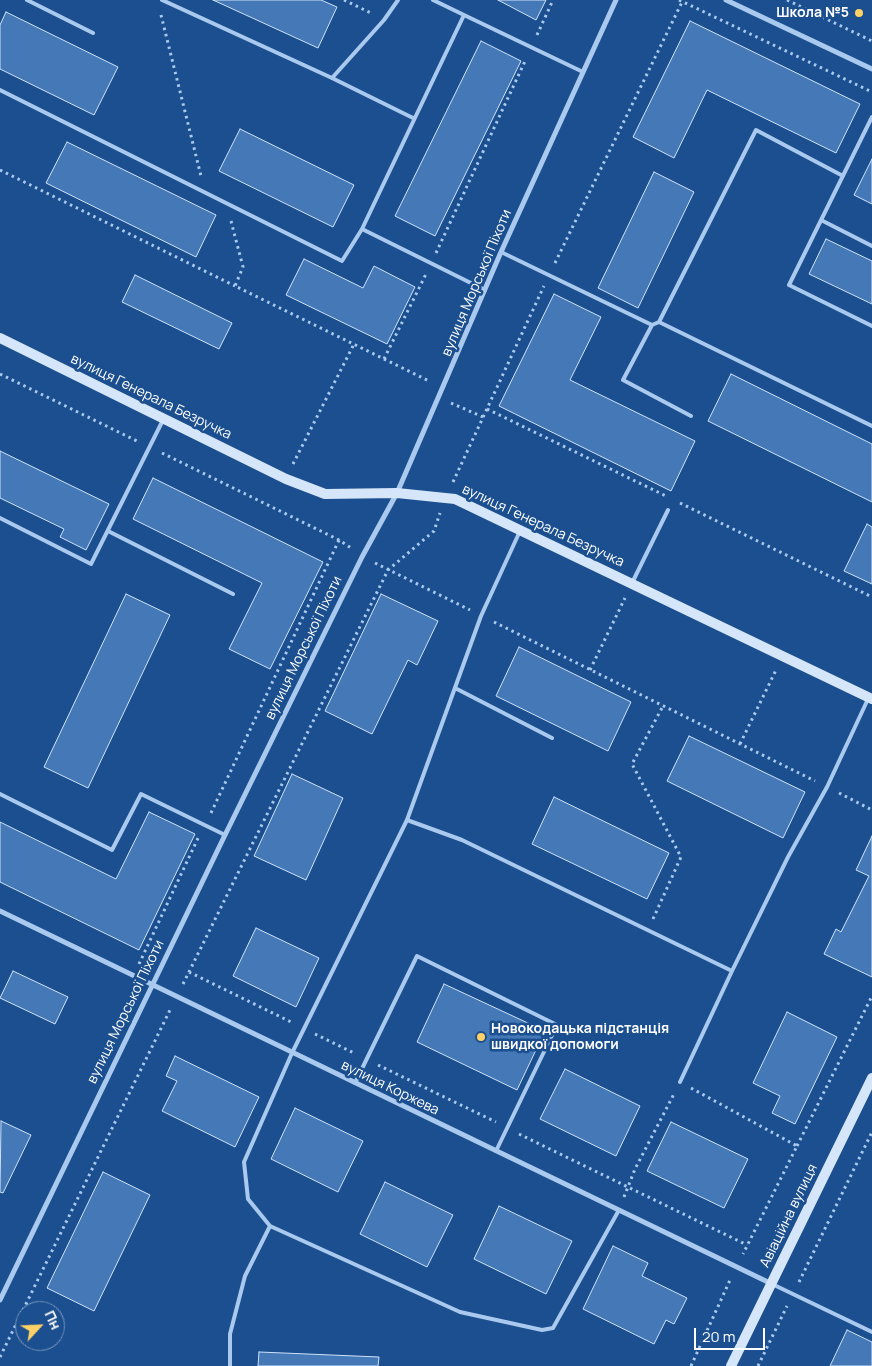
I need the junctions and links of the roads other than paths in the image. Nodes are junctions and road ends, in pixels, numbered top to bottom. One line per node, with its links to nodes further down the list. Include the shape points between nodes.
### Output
1 (28, 0): 8 (lane)
2 (162, 0): 11 (lane)
3 (398, 0): 11 (lane)
4 (433, 0): 7 (lane)
5 (616, 0): 10 (street, вулиця Морської Піхоти)
6 (726, 0): 9 (street)
7 (464, 15): 10 (lane); 14 (lane)
8 (93, 33)
9 (872, 70)
10 (583, 72): 19 (street, вулиця Морської Піхоти)
11 (332, 78): 14 (lane)
12 (0, 90): 17 (lane, via 342,261)
13 (872, 117): 15 (lane)
14 (413, 118): 17 (lane)
15 (843, 176): 16 (lane); 21 (lane, via 756,130)
16 (821, 220): 18 (lane); 23 (lane, via 789,285)
17 (362, 229): 20 (lane)
18 (872, 246)
19 (501, 252): 20 (street, вулиця Морської Піхоти); 22 (lane)
20 (485, 290): 28 (street, вулиця Морської Піхоти)
21 (659, 322): 22 (lane); 27 (lane)
22 (652, 325): 25 (lane, via 624,380)
23 (872, 326)
24 (0, 338): 26 (street, вулиця Генерала Безручка)
25 (691, 416)
26 (164, 419): 28 (street, вулиця Генерала Безручка, via 286,479 325,494); 32 (lane)
27 (872, 426)
28 (397, 493): 31 (street, вулиця Генерала Безручка, via 455,499); 40 (street, вулиця Морської Піхоти, via 362,556)
29 (668, 510): 33 (lane)
30 (0, 518): 32 (lane, via 91,564)
31 (521, 529): 33 (street, вулиця Генерала Безручка); 35 (lane, via 481,616)
32 (108, 531): 34 (lane)
33 (632, 583): 36 (street, вулиця Генерала Безручка)
34 (233, 594)
35 (455, 688): 37 (lane); 39 (lane)
36 (870, 698): 42 (lane)
37 (552, 738)
38 (0, 794): 40 (lane, via 112,850 141,794)
39 (407, 820): 42 (lane, via 462,840); 44 (lane)
40 (225, 835): 43 (street, вулиця Морської Піхоти)
41 (0, 911): 43 (street, вулиця Коржева)
42 (732, 971): 46 (lane)
43 (151, 985): 44 (street, вулиця Коржева); 53 (street, вулиця Морської Піхоти)
44 (292, 1053): 47 (street, вулиця Коржева); 51 (lane, via 244,1162 248,1199)
45 (872, 1078): 48 (street, Авіаційна вулиця)
46 (680, 1082)
47 (355, 1083): 49 (street, вулиця Коржева); 49 (lane, via 417,956 426,960 557,1026)
48 (869, 1092): 52 (street, Авіаційна вулиця)
49 (496, 1151): 50 (street, вулиця Коржева)
50 (619, 1210): 51 (lane, via 553,1328 542,1330 460,1312); 52 (street, вулиця Коржева)
51 (270, 1226): 55 (lane, via 244,1276 230,1334)
52 (772, 1284): 54 (lane); 56 (street, Авіаційна вулиця)
53 (0, 1300)
54 (872, 1332)
55 (230, 1366)
56 (731, 1366)

